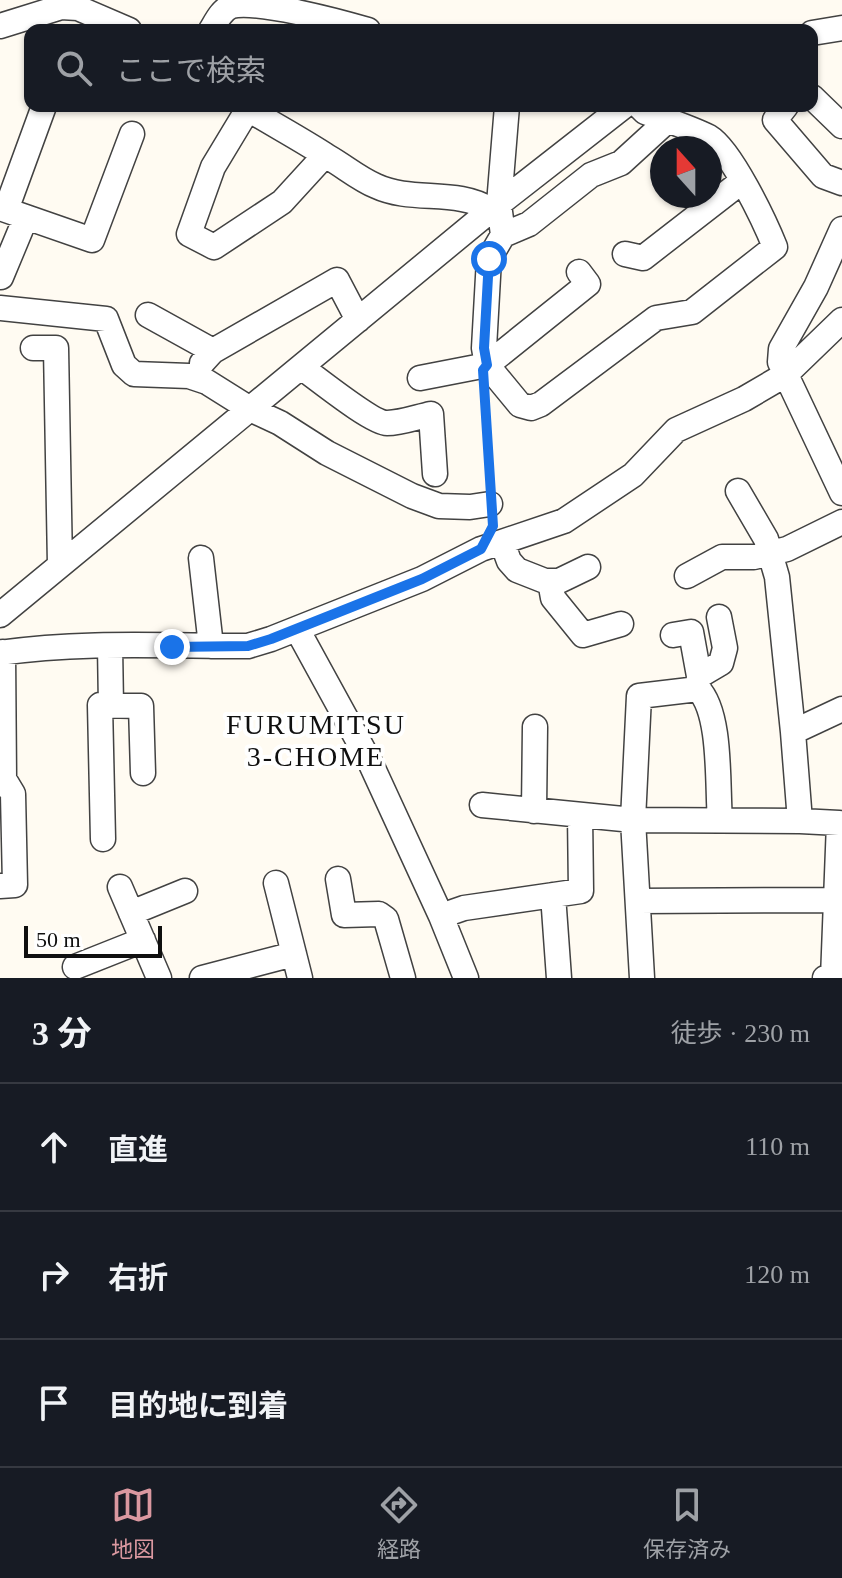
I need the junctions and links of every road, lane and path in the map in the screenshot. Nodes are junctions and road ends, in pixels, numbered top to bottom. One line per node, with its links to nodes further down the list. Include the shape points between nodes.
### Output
1 (74, 19): 2 (street); 5 (street, via 61,7)
2 (99, 24)
3 (214, 24): 4 (street, via 228,8 260,3)
4 (344, 24)
5 (0, 26)
6 (842, 28): 7 (street)
7 (818, 32)
8 (818, 103): 17 (street)
9 (42, 112): 23 (street)
10 (246, 112): 19 (street, via 213,167 189,234 214,247 282,202)
11 (253, 112): 19 (street)
12 (506, 112): 22 (street)
13 (616, 112): 22 (street)
14 (645, 112): 16 (street)
15 (781, 112): 21 (street, via 775,120 823,176)
16 (667, 121): 20 (street, via 711,138); 25 (street, via 621,163 591,175 529,224)
17 (842, 126)
18 (122, 142): 23 (street, via 92,240)
19 (325, 155): 22 (street, via 377,187)
20 (741, 182): 26 (street, via 643,258); 34 (street, via 775,247 692,312 656,318 531,408 520,405)
21 (842, 183)
22 (495, 207): 25 (street); 31 (street)
23 (11, 212): 28 (street)
24 (842, 229): 36 (street, via 781,349)
25 (503, 235): 34 (street, via 489,259)
26 (625, 254)
27 (579, 272): 34 (street, via 588,284)
28 (1, 277)
29 (0, 308): 38 (street, via 106,319 124,365 134,374 189,376)
30 (148, 315): 31 (street, via 207,357 337,280)
31 (358, 320): 35 (street)
32 (842, 320): 36 (street)
33 (33, 348): 47 (street, via 56,348)
34 (487, 365): 37 (street); 42 (path, via 483,370)
35 (301, 367): 38 (street); 39 (street, via 372,420 386,423 431,414)
36 (785, 375): 41 (street); 44 (street, via 676,430 633,475 564,521)
37 (420, 378)
38 (250, 409): 42 (street, via 412,496 439,506); 47 (street)
39 (435, 474)
40 (738, 491): 45 (street)
41 (842, 493)
42 (490, 504)
43 (842, 522): 45 (street)
44 (502, 542): 50 (street, via 517,570); 54 (street)
45 (771, 553): 49 (street, via 722,557); 63 (street)
46 (201, 558): 57 (street)
47 (60, 565): 51 (street)
48 (588, 567): 50 (street)
49 (687, 576)
50 (550, 581): 53 (street, via 553,598 583,635)
51 (0, 615)
52 (719, 617): 59 (street, via 725,648 721,663)
53 (621, 624)
54 (297, 629): 57 (street, via 248,646); 81 (street, via 360,741)
55 (673, 635): 59 (street, via 691,632)
56 (110, 646): 57 (street); 58 (street); 60 (street)
57 (211, 646)
58 (2, 652): 74 (street, via 4,779 13,794 15,885)
59 (698, 682): 68 (street, via 639,696); 69 (street, via 714,724)
60 (111, 706): 64 (street, via 141,706); 71 (street, via 100,705)
61 (842, 709): 63 (street)
62 (535, 727): 66 (street)
63 (793, 732): 70 (street)
64 (143, 773)
65 (482, 805): 66 (street)
66 (534, 811): 67 (street)
67 (580, 815): 68 (street); 77 (street, via 581,891)
68 (633, 820): 69 (street); 79 (street)
69 (720, 820): 70 (street)
70 (800, 821): 78 (street, via 839,823)
71 (103, 839)
72 (338, 879): 87 (street, via 344,915 379,914 386,919)
73 (276, 883): 83 (street)
74 (0, 886)
75 (120, 887): 80 (street)
76 (187, 895): 80 (street)
77 (553, 895): 81 (street); 89 (street)
78 (836, 900): 79 (street); 91 (street, via 833,978)
79 (638, 901): 90 (street)
80 (131, 913): 82 (street)
81 (441, 916): 88 (street)
82 (143, 940): 84 (street); 85 (street)
83 (297, 966): 86 (street)
84 (75, 967)
85 (159, 978)
86 (202, 978)
87 (403, 978)
88 (466, 978)
89 (559, 978)
90 (642, 978)
91 (825, 978)

